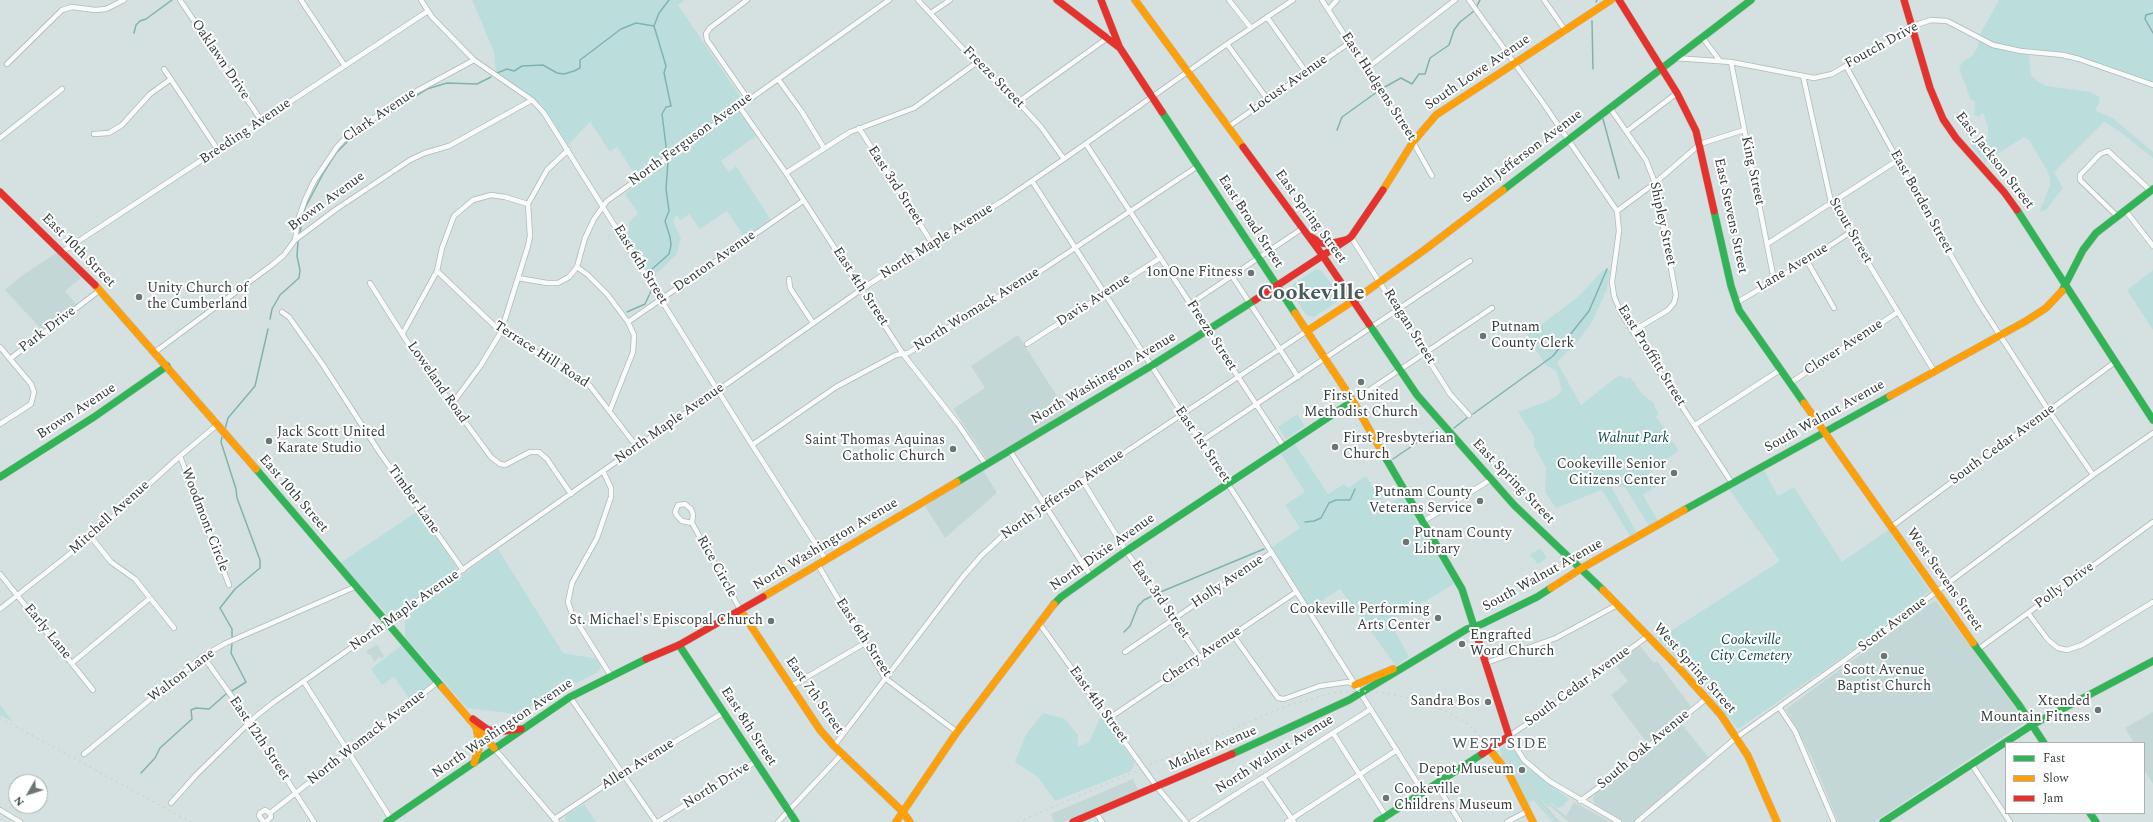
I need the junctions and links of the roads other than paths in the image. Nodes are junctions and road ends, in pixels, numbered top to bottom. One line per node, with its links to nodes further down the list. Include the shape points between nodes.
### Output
1 (124, 0): 42 (street, via 106,9 72,7 62,10)
2 (180, 0): 63 (street, Oaklawn Drive)
3 (301, 0): 43 (street)
4 (421, 0): 24 (street, East 6th Street)
5 (747, 0): 57 (street, via 710,28 706,37)
6 (889, 0): 52 (street, North Ferguson Avenue)
7 (918, 0): 25 (street, Freeze Street)
8 (950, 0): 25 (street)
9 (1056, 0): 32 (street, East Broad Street)
10 (1101, 0): 30 (street)
11 (1136, 0): 48 (street, East Spring Street)
12 (1229, 0): 27 (street)
13 (1293, 0): 26 (street, North Maple Avenue)
14 (1322, 0): 23 (street, East Hudgens Street)
15 (1336, 0): 23 (street)
16 (1455, 0): 47 (street)
17 (1469, 0): 41 (street, East Proffitt Street)
18 (1544, 0): 29 (street)
19 (1611, 0): 29 (street, South Lowe Avenue)
20 (1619, 0): 45 (street, East Stevens Street)
21 (1751, 0): 31 (street, South Jefferson Avenue)
22 (1904, 0): 28 (street, East Jackson Street)
23 (1328, 10): 33 (street, East Hudgens Street)
24 (428, 11): 37 (street, East 6th Street); 43 (street, Breeding Avenue)
25 (931, 13): 40 (street, Freeze Street)
26 (1267, 17): 27 (street, North Maple Avenue); 49 (street)
27 (1251, 28): 34 (street, North Maple Avenue)
28 (1913, 28): 44 (street, Foutch Drive); 53 (street, Foutch Drive, via 1931,20 1947,21 1993,45 2079,59); 117 (street, East Jackson Street, via 1930,88 1946,124 2004,192)
29 (1565, 30): 41 (street, South Lowe Avenue)
30 (1113, 34): 32 (street); 35 (street)
31 (1702, 37): 36 (street, South Jefferson Avenue); 38 (street)
32 (1106, 38): 35 (street, East Broad Street); 60 (street)
33 (1349, 43): 47 (street, East Hudgens Street); 49 (street, Locust Avenue)
34 (1227, 44): 48 (street, North Maple Avenue); 59 (street)
35 (1120, 48): 56 (street, East Broad Street)
36 (1674, 58): 38 (street, Foutch Drive); 45 (street, South Jefferson Avenue)
37 (474, 60): 58 (street, East 6th Street); 98 (street, Clark Avenue, via 415,92 348,135 314,181 298,220)
38 (1720, 61): 39 (street, Foutch Drive)
39 (1731, 62): 50 (street, Foutch Drive); 67 (street, King Street)
40 (976, 63): 60 (street, Freeze Street); 65 (street, via 914,108)
41 (1514, 63): 70 (street, East Proffitt Street); 71 (street, South Lowe Avenue, via 1436,115)
42 (7, 64)
43 (346, 66): 63 (street, Breeding Avenue)
44 (1846, 66): 50 (street, Foutch Drive, via 1824,77); 78 (street, East Borden Street)
45 (1661, 67): 55 (street, East Stevens Street); 62 (street, South Jefferson Avenue)
46 (164, 69): 51 (street)
47 (1366, 69): 71 (street, East Hudgens Street)
48 (1189, 72): 56 (street, North Maple Avenue); 64 (street, East Spring Street)
49 (1306, 72): 59 (street, Locust Avenue)
50 (1803, 76): 87 (street, Stout Street)
51 (171, 79): 68 (street, via 150,94 122,124 109,133); 75 (street)
52 (778, 79): 57 (street, North Ferguson Avenue); 74 (street)
53 (2153, 85)
54 (62, 89): 69 (street)
55 (1677, 93): 66 (street); 73 (street, East Stevens Street)
56 (1153, 97): 72 (street, North Maple Avenue); 79 (street, East Broad Street)
57 (748, 99): 61 (street, North Ferguson Avenue)
58 (532, 100): 76 (street, East 6th Street, via 544,113); 98 (street, Brown Avenue, via 449,146 410,160)
59 (1268, 100): 64 (street, Locust Avenue)
60 (1018, 102): 77 (street, Freeze Street, via 1041,127)
61 (739, 106): 80 (street, East 4th Street); 89 (street, North Ferguson Avenue)
62 (1610, 108): 66 (street, Shipley Street); 70 (street, South Jefferson Avenue)
63 (261, 120): 75 (street, Breeding Avenue)
64 (1228, 127): 94 (street, East Spring Street)
65 (859, 128): 74 (street); 99 (street, East 3rd Street)
66 (1627, 130): 83 (street, Shipley Street, via 1646,160)
67 (1744, 130): 73 (street); 100 (street, King Street)
68 (94, 134)
69 (0, 138)
70 (1568, 139): 92 (street, East Proffitt Street); 115 (street, South Jefferson Avenue)
71 (1413, 142): 81 (street, East Hudgens Street); 97 (street, South Lowe Avenue, via 1370,212)
72 (1086, 144): 77 (street, North Maple Avenue); 91 (street, Freeze Street)
73 (1700, 144): 83 (street); 125 (street, East Stevens Street)
74 (824, 148): 80 (street)
75 (218, 150): 103 (street, Breeding Avenue)
76 (568, 150): 88 (street, via 547,170); 89 (street, East 6th Street)
77 (1064, 159): 82 (street, North Maple Avenue)
78 (1898, 160): 87 (street); 140 (street, East Borden Street)
79 (1198, 166): 91 (street, North Womack Avenue); 106 (street, East Broad Street)
80 (786, 173): 86 (street, East 4th Street)
81 (1432, 176)
82 (1032, 181): 99 (street, North Maple Avenue); 102 (street, East 1st Street)
83 (1655, 183): 92 (street); 137 (street, Shipley Street, via 1676,295 1668,310)
84 (2152, 190): 90 (street, South Walnut Avenue); 93 (street, via 2108,151 2100,154 2080,175 2080,180)
85 (0, 192): 103 (street, East 10th Street)
86 (803, 201): 119 (street, East 4th Street); 122 (street, Denton Avenue)
87 (1831, 202): 95 (street, Stout Street); 100 (street)
88 (528, 204): 110 (street, Loweland Road, via 491,195 468,204 454,216); 112 (street, via 530,236)
89 (604, 205): 109 (street, North Ferguson Avenue, via 585,238); 122 (street, East 6th Street)
90 (2125, 210): 93 (street, South Walnut Avenue); 101 (street)
91 (1131, 211): 102 (street, North Womack Avenue); 105 (street, Freeze Street)
92 (1617, 211): 137 (street, East Proffitt Street, via 1619,231 1612,282 1621,313)
93 (2117, 216): 117 (street, South Walnut Avenue, via 2088,241)
94 (1303, 228): 96 (street, East Spring Street); 106 (street)
95 (1849, 233): 108 (street, Lane Avenue); 131 (street, Stout Street)
96 (1308, 236): 97 (street, via 1329,244); 104 (street, East Spring Street)
97 (1349, 238): 104 (street, South Lowe Avenue); 115 (street, Reagan Street)
98 (295, 240): 144 (street, Brown Avenue, via 284,255 272,265)
99 (932, 243): 119 (street, North Maple Avenue)
100 (1767, 244): 114 (street, King Street)
101 (2153, 246)
102 (1074, 248): 121 (street, East 1st Street); 146 (street, North Womack Avenue)
103 (62, 252): 120 (street, East 10th Street)
104 (1322, 256): 118 (street, North Washington Avenue); 123 (street, East Spring Street)
105 (1160, 258): 121 (street, Davis Avenue); 126 (street, Freeze Street)
106 (1259, 258): 111 (street); 118 (street, East Broad Street)
107 (1470, 261): 129 (street)
108 (1806, 261): 114 (street, Lane Avenue); 128 (street)
109 (577, 267): 112 (street, via 569,277 558,283); 132 (street, via 607,294)
110 (437, 271): 138 (street, Terrace Hill Road); 139 (street, Loweland Road)
111 (1232, 276): 124 (street); 126 (street)
112 (518, 278): 138 (street)
113 (789, 279): 133 (street, via 790,288)
114 (1774, 280): 125 (street, Lane Avenue)
115 (1380, 282): 123 (street, South Jefferson Avenue); 129 (street, Reagan Street)
116 (370, 283): 139 (street)
117 (2066, 284): 140 (street, South Walnut Avenue, via 2062,292 2046,308); 149 (street, East Jackson Street)
118 (1277, 286): 124 (street, North Washington Avenue); 136 (street, East Broad Street)
119 (862, 289): 133 (street, North Maple Avenue); 146 (street, East 4th Street)
120 (100, 290): 144 (street, East 10th Street); 147 (street, Park Drive)
121 (1104, 294): 141 (street, Davis Avenue); 151 (street, East 1st Street)
122 (661, 299): 132 (street, Denton Avenue); 158 (street, East 6th Street)
123 (1353, 301): 134 (street, East Spring Street); 136 (street, South Jefferson Avenue)
124 (1250, 303): 135 (street, North Washington Avenue); 143 (street)
125 (1736, 303): 153 (street, East Stevens Street)
126 (1190, 304): 135 (street, Freeze Street)
127 (1492, 308): 145 (street)
128 (1834, 308)
129 (1398, 309): 134 (street); 145 (street, Reagan Street)
130 (282, 312): 198 (street, Timber Lane, via 289,316 380,453)
131 (1898, 312): 154 (street, Stout Street); 157 (street, Clover Avenue)
132 (628, 322): 162 (street, via 634,335 633,352)
133 (813, 324): 158 (street, North Maple Avenue)
134 (1371, 329): 148 (street); 152 (street, East Spring Street)
135 (1208, 331): 151 (street, North Washington Avenue); 156 (street, Freeze Street)
136 (1308, 331): 143 (street, North Jefferson Avenue); 148 (street, East Broad Street)
137 (1633, 331): 169 (street, East Proffitt Street)
138 (500, 332): 160 (street, via 484,361); 162 (street, Terrace Hill Road, via 578,377 590,386)
139 (403, 333): 160 (street, Loweland Road)
140 (1999, 336): 154 (street, South Walnut Avenue); 163 (street, East Borden Street)
141 (1027, 344)
142 (0, 347): 147 (street)
143 (1280, 350): 155 (street); 156 (street, North Jefferson Avenue)
144 (155, 352): 150 (street, East 10th Street)
145 (1425, 352): 152 (street); 165 (street, Reagan Street, via 1450,394)
146 (903, 354): 173 (street, North Womack Avenue, via 896,355 836,387); 178 (street, East 4th Street, via 958,424)
147 (11, 358): 167 (street, Park Drive, via 34,392 31,404)
148 (1326, 358): 155 (street); 159 (street, East Broad Street)
149 (2115, 362): 163 (street, South Cedar Avenue); 166 (street, East Jackson Street)
150 (167, 366): 168 (street, East 10th Street); 181 (street, Brown Avenue, via 94,417)
151 (1151, 366): 164 (street, East 1st Street); 176 (street, North Washington Avenue)
152 (1398, 370): 159 (street); 183 (street, East Spring Street)
153 (1780, 370): 157 (street, East Stevens Street); 169 (street)
154 (1934, 372): 170 (street, South Walnut Avenue)
155 (1298, 377): 161 (street)
156 (1238, 378): 161 (street, Freeze Street); 164 (street, North Jefferson Avenue)
157 (1790, 383): 170 (street, East Stevens Street)
158 (718, 390): 173 (street, East 6th Street); 175 (street, North Maple Avenue)
159 (1353, 401): 174 (street, North Dixie Avenue); 188 (street, East Broad Street)
160 (452, 404): 186 (street, Loweland Road, via 494,461 505,465 530,452 539,452 547,459)
161 (1257, 405): 172 (street); 174 (street, Freeze Street)
162 (610, 410): 175 (street, Terrace Hill Road)
163 (2049, 411): 180 (street, East Borden Street); 191 (street, South Cedar Avenue)
164 (1182, 415): 172 (street, East 1st Street); 182 (street, North Jefferson Avenue)
165 (1469, 415)
166 (2153, 420)
167 (0, 424)
168 (217, 425): 177 (street, Mitchell Avenue); 202 (street, East 10th Street)
169 (1695, 425): 185 (street, East Proffitt Street)
170 (1824, 432): 185 (street, South Walnut Avenue); 191 (street, West Stevens Street)
171 (2153, 433): 180 (street, Scott Avenue)
172 (1200, 442): 184 (street, East 1st Street)
173 (752, 445): 195 (street, East 6th Street)
174 (1284, 447): 184 (street, North Dixie Avenue)
175 (637, 448): 179 (street, North Maple Avenue)
176 (1010, 451): 178 (street, North Washington Avenue); 187 (street)
177 (180, 456): 192 (street, Mitchell Avenue); 201 (street, Woodmont Circle)
178 (986, 465): 195 (street, North Washington Avenue)
179 (603, 471): 186 (street, North Maple Avenue); 229 (street, via 609,479 611,497 597,538 572,583 568,602 572,614)
180 (2093, 475): 204 (street, Scott Avenue)
181 (0, 477)
182 (1082, 480): 187 (street, North Jefferson Avenue); 193 (street, East 3rd Street)
183 (1490, 480): 188 (street); 197 (street, East Spring Street)
184 (1227, 483): 193 (street, North Dixie Avenue); 194 (street, East 1st Street)
185 (1732, 483): 197 (street, South Walnut Avenue)
186 (571, 494): 198 (street, North Maple Avenue)
187 (1044, 505): 200 (street); 230 (street, North Jefferson Avenue, via 1010,529 981,556)
188 (1424, 521): 215 (street, East Broad Street, via 1462,589)
189 (2153, 522): 211 (street, Polly Drive)
190 (692, 523): 190 (street, Rice Circle, via 691,509 685,504 678,505 675,512 677,516 682,521); 210 (street, Rice Circle)
191 (1891, 527): 204 (street, West Stevens Street)
192 (91, 537): 205 (street, Mitchell Avenue); 206 (street, via 111,562 130,575)
193 (1126, 551): 200 (street, North Dixie Avenue); 212 (street, East 3rd Street)
194 (1271, 553): 203 (street, East 1st Street); 212 (street, Holly Avenue)
195 (826, 560): 196 (street, North Washington Avenue)
196 (818, 565): 210 (street, North Washington Avenue); 219 (street, East 6th Street)
197 (1582, 568): 208 (street, West Spring Street); 215 (street, South Walnut Avenue, via 1534,598)
198 (463, 570): 213 (street, North Maple Avenue)
199 (0, 574): 205 (street, Early Lane)
200 (1090, 575): 214 (street, North Dixie Avenue, via 1061,597)
201 (229, 585)
202 (356, 586): 213 (street, East 10th Street); 223 (street, Walton Lane, via 226,643)
203 (1296, 592): 217 (street, Cherry Avenue); 233 (street, East 1st Street)
204 (1936, 592): 221 (street, West Stevens Street); 239 (street, Scott Avenue)
205 (18, 596): 209 (street, Mitchell Avenue); 227 (street, Early Lane)
206 (150, 598): 216 (street); 227 (street)
207 (2153, 602): 211 (street, via 2082,645 2067,650 2058,648 2048,640)
208 (1617, 605): 218 (street, West Spring Street); 228 (street, via 1556,638)
209 (0, 609)
210 (741, 611): 220 (street, North Washington Avenue); 234 (street, East 7th Street)
211 (2028, 613): 221 (street, Polly Drive)
212 (1172, 619): 222 (street, Holly Avenue); 224 (street, East 3rd Street)
213 (389, 623): 231 (street, North Maple Avenue); 232 (street, East 10th Street)
214 (1039, 623): 243 (street, East 4th Street); 248 (street, North Dixie Avenue)
215 (1474, 627): 225 (street, via 1466,629); 228 (street, East Broad Street)
216 (174, 628)
217 (1232, 635): 224 (street, Cherry Avenue); 233 (street, via 1278,698 1284,699 1320,686 1348,682)
218 (1648, 636): 238 (street, West Spring Street); 250 (street, South Cedar Avenue)
219 (865, 643): 230 (street, East 6th Street); 234 (street)
220 (679, 645): 229 (street, North Washington Avenue); 241 (street, East 8th Street)
221 (1977, 650): 245 (street, West Stevens Street)
222 (1125, 652)
223 (203, 656): 244 (street, East 12th Street); 261 (street, Walton Lane)
224 (1200, 658): 243 (street, Cherry Avenue)
225 (1413, 660): 233 (street); 236 (street)
226 (2153, 661): 245 (street)
227 (72, 663): 235 (street, Early Lane)
228 (1486, 663): 250 (street, East Broad Street)
229 (611, 676): 237 (street, North Washington Avenue)
230 (886, 678): 248 (street, East 6th Street); 256 (street, North Jefferson Avenue)
231 (304, 682): 244 (street, North Maple Avenue); 260 (street)
232 (438, 682): 242 (street, East 10th Street); 260 (street, North Womack Avenue)
233 (1355, 685): 236 (street, East 1st Street)
234 (790, 687): 256 (street, East 7th Street)
235 (93, 690)
236 (1361, 693): 240 (street, East 1st Street); 271 (street, Mahler Avenue, via 1263,741)
237 (570, 697): 247 (street, North Washington Avenue); 267 (street)
238 (1707, 698): 251 (street, West Spring Street); 274 (street, South Oak Avenue, via 1617,774)
239 (1779, 707): 251 (street, Scott Avenue); 305 (street, via 1795,731)
240 (1371, 709): 249 (street, North Walnut Avenue); 258 (street, East 1st Street)
241 (723, 712): 265 (street, East 8th Street); 267 (street, Allen Avenue)
242 (466, 715): 246 (street, East 10th Street); 247 (street, via 496,732)
243 (1108, 720): 271 (street, East 4th Street)
244 (250, 722): 273 (street, East 12th Street); 275 (street, North Maple Avenue)
245 (2032, 725): 253 (street); 254 (street, West Stevens Street)
246 (476, 726): 257 (street, East 10th Street); 264 (street, via 480,744)
247 (523, 728): 257 (street, North Washington Avenue)
248 (957, 732): 280 (street, North Dixie Avenue)
249 (1333, 733): 268 (street); 269 (street, North Walnut Avenue)
250 (1509, 736): 252 (street); 274 (street, via 1520,756 1534,769)
251 (1737, 737): 303 (street, Scott Avenue); 304 (street, West Spring Street, via 1755,769)
252 (1502, 742): 259 (street); 263 (street, via 1498,751)
253 (2006, 742)
254 (2043, 742)
255 (2005, 743): 266 (street)
256 (834, 746): 262 (street, East 7th Street)
257 (494, 748): 264 (street, North Washington Avenue); 284 (street, East 10th Street)
258 (1397, 750): 268 (street); 272 (street, East 1st Street)
259 (1490, 750): 263 (street); 270 (street)
260 (347, 751): 273 (street, North Womack Avenue); 283 (street)
261 (84, 754)
262 (842, 754): 277 (street); 280 (street, East 7th Street)
263 (1499, 761): 278 (street)
264 (474, 762): 283 (street, North Washington Avenue)
265 (755, 762): 277 (street, East 8th Street); 289 (street, North Drive)
266 (1972, 764): 306 (street); 307 (street)
267 (623, 773): 284 (street, Allen Avenue); 289 (street)
268 (1359, 774): 282 (street); 285 (street)
269 (1263, 777): 285 (street); 297 (street, North Walnut Avenue)
270 (1436, 784): 272 (street); 299 (street)
271 (1157, 787): 281 (street, Mahler Avenue); 296 (street, East 4th Street)
272 (1424, 792): 282 (street)
273 (296, 794): 279 (street, North Womack Avenue); 288 (street, East 12th Street)
274 (1580, 801): 302 (street)
275 (171, 803)
276 (0, 810): 286 (street)
277 (789, 811): 290 (street); 291 (street, East 8th Street)
278 (1528, 811): 300 (street); 301 (street)
279 (270, 812): 287 (street, via 271,818); 287 (street, via 265,810 260,813 259,818)
280 (903, 812): 292 (street, North Dixie Avenue); 293 (street, East 7th Street)
281 (1096, 812): 294 (street, Mahler Avenue); 295 (street)
282 (1386, 816): 298 (street)
283 (389, 820)
284 (555, 820)
285 (1291, 821)
286 (20, 822)
287 (265, 822)
288 (314, 822)
289 (657, 822)
290 (778, 822)
291 (796, 822)
292 (896, 822)
293 (910, 822)
294 (1073, 822)
295 (1102, 822)
296 (1186, 822)
297 (1192, 822)
298 (1378, 822)
299 (1460, 822)
300 (1508, 822)
301 (1533, 822)
302 (1619, 822)
303 (1637, 822)
304 (1778, 822)
305 (1834, 822)
306 (1884, 822)
307 (2010, 822)

